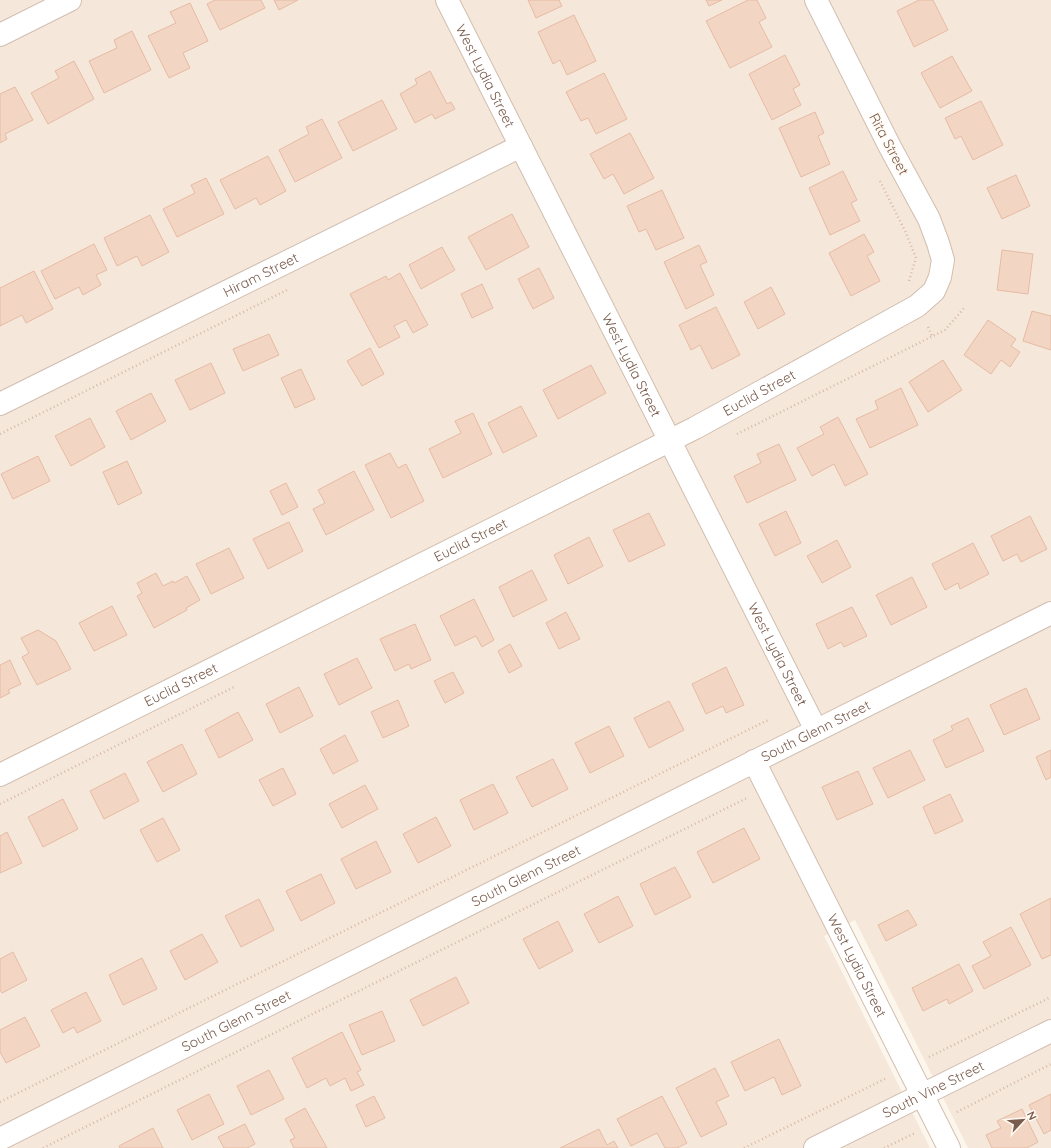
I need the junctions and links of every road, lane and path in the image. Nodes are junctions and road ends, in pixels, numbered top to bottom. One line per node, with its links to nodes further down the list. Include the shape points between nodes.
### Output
1 (70, 0): 4 (street)
2 (447, 0): 5 (street, West Lydia Street)
3 (816, 0): 8 (street, Rita Street, via 890,148 929,219 943,260)
4 (0, 35)
5 (521, 146): 11 (street, Hiram Street); 13 (street, West Lydia Street)
6 (878, 177): 9 (path, via 916,258 907,289)
7 (290, 289): 12 (path)
8 (934, 291): 9 (street, Euclid Street)
9 (917, 306): 10 (path); 13 (street, Euclid Street)
10 (932, 336)
11 (0, 404)
12 (0, 434)
13 (670, 440): 16 (street, West Lydia Street); 18 (street, Euclid Street)
14 (1051, 613): 16 (street, South Glenn Street)
15 (770, 719): 23 (path)
16 (816, 730): 17 (street, South Glenn Street)
17 (754, 761): 22 (street, West Lydia Street); 25 (street, South Glenn Street)
18 (0, 775)
19 (751, 796): 26 (path)
20 (1051, 1031): 22 (street, South Vine Street)
21 (1051, 1064): 24 (path)
22 (922, 1095): 24 (street, West Lydia Street); 27 (street, South Vine Street)
23 (0, 1102)
24 (936, 1122): 28 (path); 29 (street, West Lydia Street)
25 (0, 1139)
26 (43, 1148)
27 (815, 1148)
28 (884, 1148)
29 (949, 1148)

